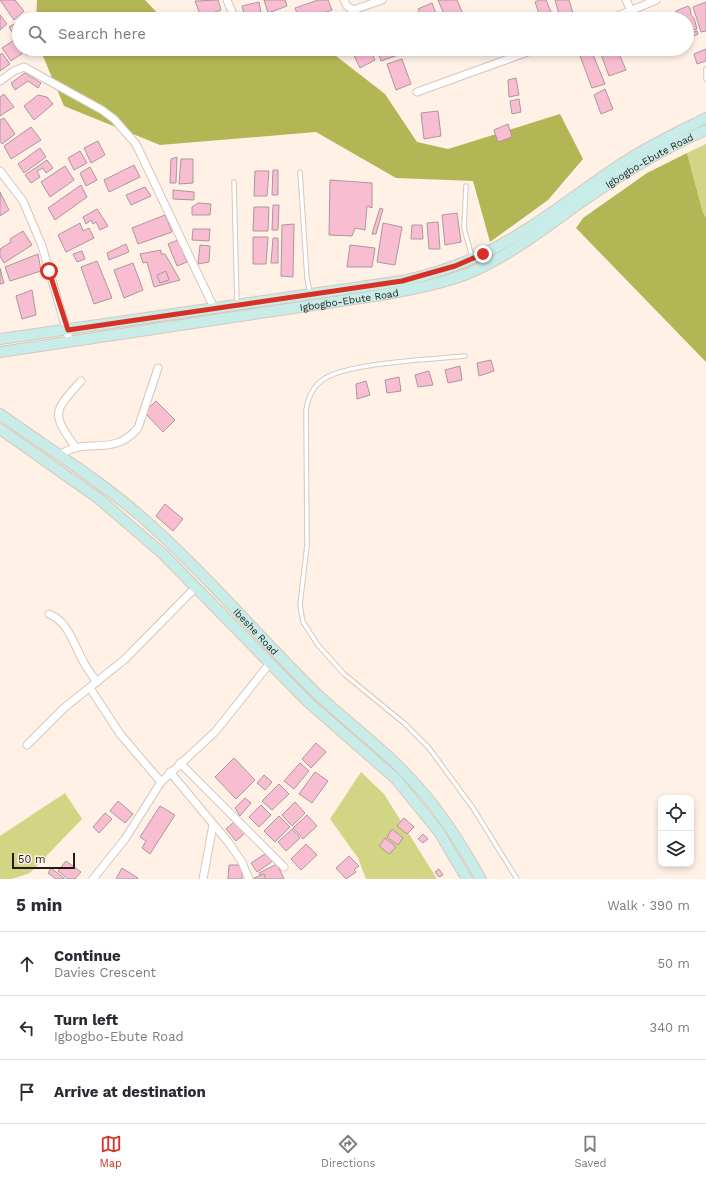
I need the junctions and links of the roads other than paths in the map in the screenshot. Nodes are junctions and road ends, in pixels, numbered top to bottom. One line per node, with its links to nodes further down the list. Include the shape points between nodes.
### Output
1 (227, 0): 7 (street)
2 (344, 0): 3 (street, via 347,6 354,10)
3 (382, 0)
4 (626, 0): 6 (street)
5 (656, 0): 6 (street)
6 (631, 10): 8 (street)
7 (232, 12)
8 (627, 12)
9 (517, 56): 13 (street)
10 (706, 69): 12 (lane)
11 (0, 80): 24 (street, via 24,67 114,119 136,144 178,237)
12 (706, 80)
13 (417, 92)
14 (706, 118): 21 (main road, Igbogbo-Ebute Road, via 664,138 618,165 525,230)
15 (706, 130): 27 (main road, Igbogbo-Ebute Road, via 683,140 618,177 524,243 467,274 381,295)
16 (0, 171): 18 (street)
17 (300, 172): 22 (lane)
18 (2, 178): 25 (street, via 23,201 42,246)
19 (234, 182): 23 (lane)
20 (466, 186): 21 (lane, via 464,228)
21 (472, 258): 22 (main road, Igbogbo-Ebute Road, via 427,275 402,281)
22 (310, 294): 23 (main road, Igbogbo-Ebute Road)
23 (237, 304): 24 (main road, Igbogbo-Ebute Road)
24 (214, 308): 25 (main road, Igbogbo-Ebute Road)
25 (68, 330): 26 (main road, Igbogbo-Ebute Road); 27 (street)
26 (0, 340)
27 (70, 342): 28 (main road, Igbogbo-Ebute Road)
28 (0, 352)
29 (465, 356): 52 (lane, via 372,366 337,373 324,379 311,394 306,410 306,545 300,612 311,635 344,674 404,723 429,748 473,808)
30 (158, 368): 34 (street, via 138,428 132,436 112,445)
31 (81, 381): 34 (street, via 65,398 58,412 58,420)
32 (0, 414): 35 (main road, Ibeshe Road)
33 (0, 429): 36 (main road, Ibeshe Road, via 131,524)
34 (76, 448): 35 (street)
35 (59, 456): 51 (main road, Ibeshe Road, via 106,488 138,514 317,693 400,767 441,816)
36 (196, 587): 38 (main road, Ibeshe Road); 39 (street, via 125,658)
37 (50, 614): 39 (street, via 61,621 68,631)
38 (270, 663): 42 (street, via 215,732); 50 (main road, Ibeshe Road, via 308,702 396,779 439,832)
39 (97, 682): 40 (street)
40 (90, 688): 41 (street, via 64,708); 44 (street, via 120,734)
41 (27, 745)
42 (180, 763): 43 (street); 46 (street)
43 (170, 772): 44 (street); 45 (street)
44 (161, 782): 47 (street, via 125,839)
45 (213, 825): 48 (street); 49 (street, via 242,862)
46 (284, 867)
47 (93, 879)
48 (203, 879)
49 (249, 879)
50 (467, 879)
51 (481, 879)
52 (516, 879)

